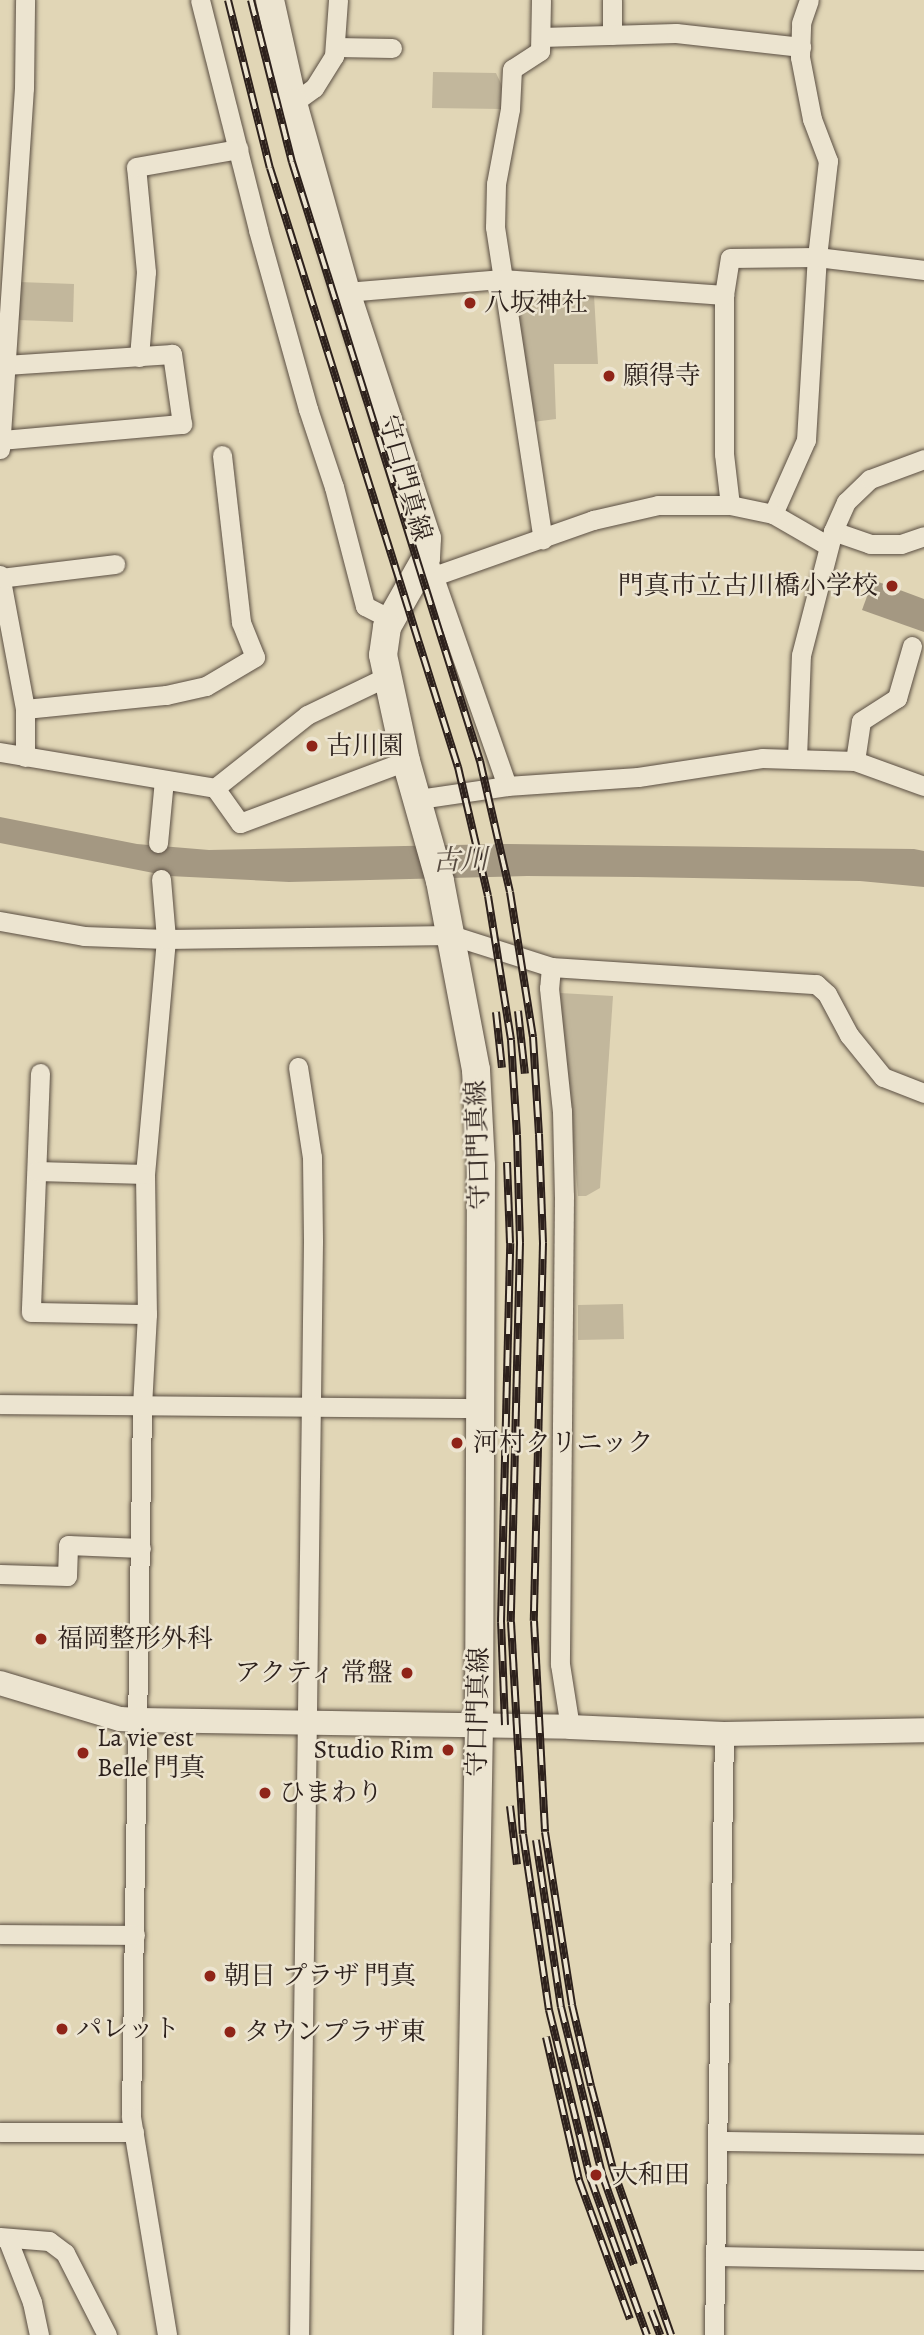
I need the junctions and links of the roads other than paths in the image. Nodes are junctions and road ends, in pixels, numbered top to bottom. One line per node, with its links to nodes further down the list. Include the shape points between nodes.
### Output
1 (25, 0): 21 (street, via 24,88)
2 (200, 0): 14 (street)
3 (270, 0): 13 (main road, 守口門真線)
4 (338, 0): 10 (street)
5 (541, 0): 9 (street)
6 (612, 0): 8 (street)
7 (808, 0): 11 (street, via 801,23)
8 (612, 36): 9 (street); 11 (street, via 676,33)
9 (541, 37): 17 (street, via 540,51 512,68 496,195)
10 (336, 47): 12 (street); 13 (street, via 314,88)
11 (801, 47): 15 (street, via 812,119 828,161)
12 (392, 48)
13 (293, 103): 18 (main road, 守口門真線)
14 (238, 149): 20 (street, via 136,167 146,272); 34 (street, via 365,606)
15 (817, 257): 16 (street); 19 (street, via 730,258); 27 (street, via 806,440)
16 (924, 270)
17 (502, 279): 18 (street); 19 (street); 30 (street)
18 (346, 292): 32 (main road, 守口門真線, via 427,538)
19 (724, 295): 26 (street, via 724,454)
20 (139, 356): 21 (street); 22 (street, via 172,354 182,424)
21 (5, 365): 22 (street)
22 (1, 440): 23 (street)
23 (0, 449)
24 (222, 455): 37 (street, via 241,622 255,657 206,686 166,695)
25 (924, 459): 29 (street, via 870,479 846,502)
26 (730, 505): 27 (street); 30 (street, via 658,505 593,520)
27 (773, 514): 29 (street)
28 (924, 536): 29 (street, via 901,544)
29 (830, 538): 40 (street, via 801,655)
30 (543, 539): 32 (street)
31 (115, 564): 33 (street)
32 (430, 567): 34 (main road, 守口門真線); 44 (street)
33 (0, 576): 37 (street)
34 (391, 619): 36 (main road, 守口門真線, via 383,641)
35 (912, 646): 42 (street, via 897,698 861,721)
36 (386, 677): 41 (main road, 守口門真線); 46 (street, via 307,715)
37 (25, 709): 39 (street)
38 (0, 752): 39 (street)
39 (25, 757): 43 (street)
40 (797, 758): 42 (street); 44 (street, via 762,758 638,777)
41 (406, 761): 46 (street, via 240,823); 47 (main road, 守口門真線)
42 (855, 761): 45 (street)
43 (164, 780): 46 (street); 48 (street)
44 (507, 786): 47 (street)
45 (924, 786)
46 (215, 788)
47 (419, 799): 51 (main road, 守口門真線)
48 (158, 843)
49 (161, 879): 52 (street)
50 (0, 921): 52 (street, via 85,936)
51 (451, 935): 52 (street); 53 (street); 63 (main road, 守口門真線, via 476,1070 481,1166)
52 (166, 939): 58 (street)
53 (551, 967): 56 (street, via 816,984 883,1077); 70 (street, via 564,1196 560,1664)
54 (298, 1066): 62 (street, via 312,1157)
55 (40, 1073): 57 (street)
56 (924, 1093)
57 (37, 1171): 58 (street); 59 (street, via 31,1312)
58 (145, 1174): 59 (street)
59 (147, 1314): 61 (street)
60 (0, 1404): 61 (street)
61 (142, 1406): 62 (street); 64 (street)
62 (310, 1408): 63 (street); 68 (street)
63 (481, 1408): 69 (main road, 守口門真線)
64 (141, 1549): 65 (street, via 68,1545 66,1576); 67 (street)
65 (0, 1574)
66 (0, 1683): 67 (street, via 120,1719)
67 (139, 1720): 68 (street); 74 (street)
68 (306, 1722): 69 (street); 85 (street)
69 (479, 1726): 70 (street); 86 (main road, 守口門真線)
70 (570, 1727): 72 (street)
71 (924, 1730): 72 (street)
72 (724, 1734): 77 (street)
73 (0, 1934): 74 (street)
74 (135, 1935): 76 (street)
75 (0, 2132): 76 (street)
76 (134, 2132): 84 (street)
77 (718, 2141): 78 (street); 80 (street)
78 (924, 2144)
79 (3, 2238): 82 (street, via 32,2302); 83 (street, via 49,2241 65,2253)
80 (715, 2256): 81 (street); 87 (street)
81 (924, 2260)
82 (39, 2335)
83 (107, 2335)
84 (167, 2335)
85 (299, 2335)
86 (468, 2335)
87 (714, 2335)

